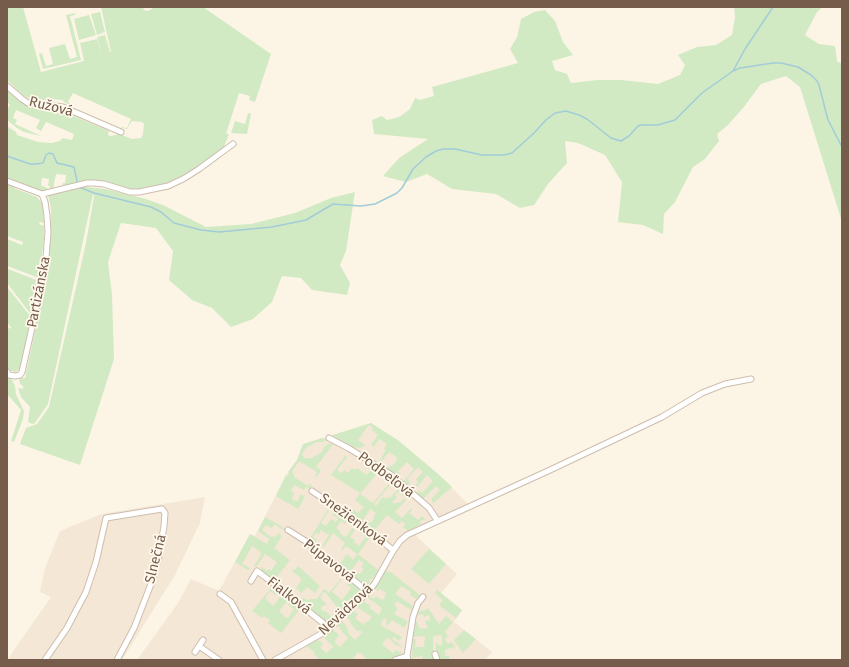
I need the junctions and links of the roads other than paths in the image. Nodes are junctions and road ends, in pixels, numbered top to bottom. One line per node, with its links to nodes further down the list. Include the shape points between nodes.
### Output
1 (7, 86): 2 (street, Ružová, via 28,103 63,107)
2 (122, 132)
3 (233, 144): 5 (street, via 199,169 168,186 130,192 104,184 87,183)
4 (7, 181): 5 (street)
5 (42, 194): 6 (street, Partizánska, via 47,216 45,270 22,372 15,376)
6 (7, 372)
7 (751, 379): 10 (street, Nevädzová, via 725,384 702,393 662,417)
8 (329, 438): 10 (street, Podbeľová, via 390,474)
9 (312, 491): 12 (street, Snežienková)
10 (439, 519): 12 (street, Nevädzová, via 407,534)
11 (288, 530): 14 (street, Púpavová, via 307,542)
12 (394, 550): 14 (street, Nevädzová)
13 (251, 581): 17 (street, Fialková, via 256,571 323,623)
14 (368, 592): 17 (street, Nevädzová)
15 (220, 594): 26 (street, via 230,602)
16 (423, 597): 22 (street, via 413,617)
17 (328, 630): 27 (street, Nevädzová)
18 (203, 640): 19 (street)
19 (199, 646): 20 (street); 25 (street)
20 (194, 652)
21 (435, 654): 29 (street)
22 (408, 658): 28 (street)
23 (45, 660): 24 (street, Slnečná, via 67,628 86,592 106,518 162,510 165,513 161,545 151,584 137,621)
24 (117, 660)
25 (219, 660)
26 (264, 660)
27 (275, 660)
28 (395, 660)
29 (437, 660)

